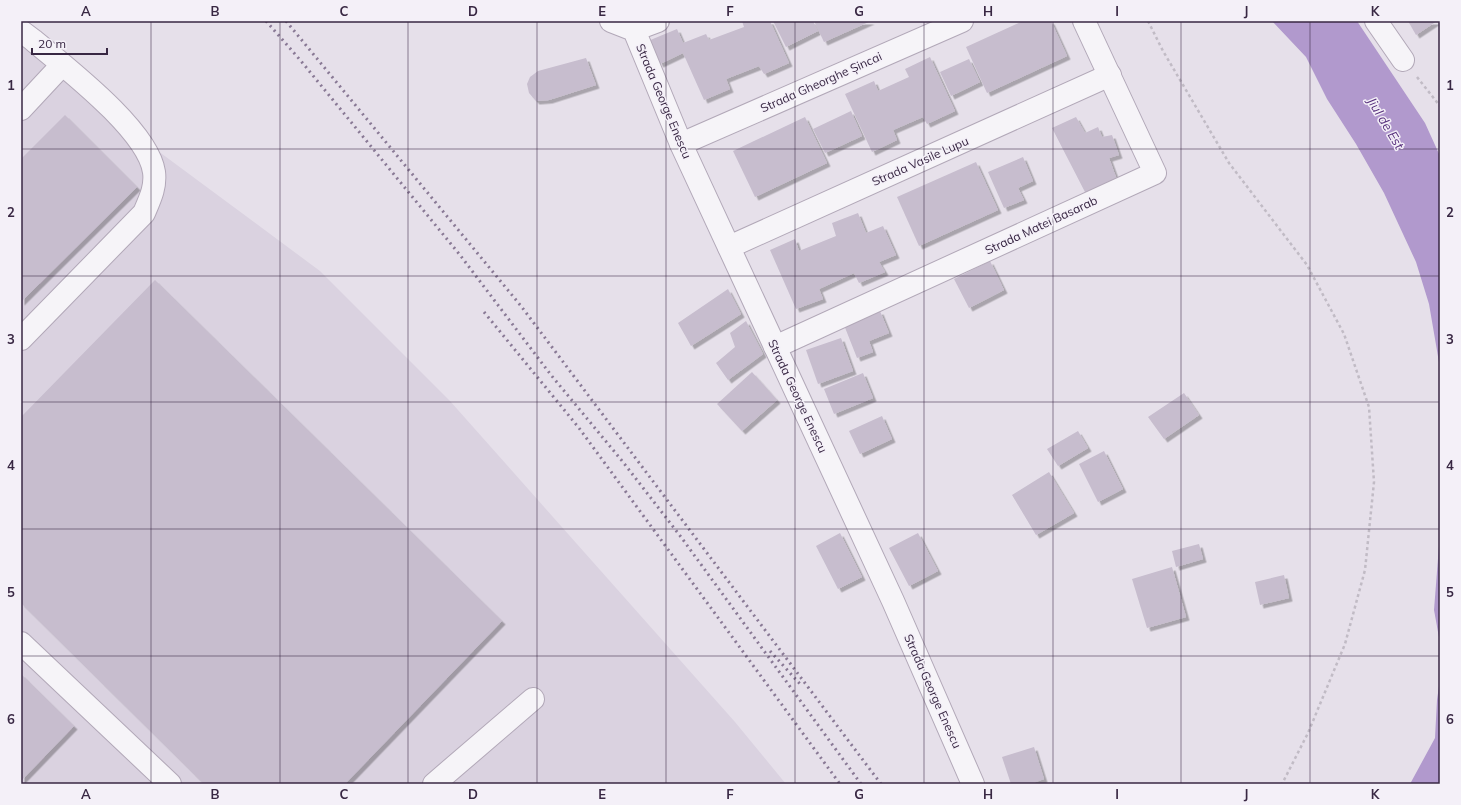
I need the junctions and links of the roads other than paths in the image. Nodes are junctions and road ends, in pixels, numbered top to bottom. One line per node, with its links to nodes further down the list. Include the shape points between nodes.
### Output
1 (611, 21): 6 (street, Strada George Enescu)
2 (658, 21): 6 (street)
3 (962, 21): 12 (street, Strada Gheorghe Șincai)
4 (1084, 21): 10 (street, Strada Matei Basarab)
5 (1376, 21): 8 (street)
6 (634, 30): 12 (street, Strada George Enescu)
7 (21, 32): 9 (street)
8 (1403, 60)
9 (62, 65): 11 (street); 14 (street, via 104,100 137,138 149,155 154,172 153,192 144,213)
10 (1110, 75): 13 (street, Strada Vasile Lupu); 15 (street, Strada Matei Basarab, via 1154,173)
11 (21, 109)
12 (681, 144): 13 (street, Strada George Enescu)
13 (729, 247): 15 (street, Strada George Enescu)
14 (21, 339)
15 (775, 347): 20 (street, Strada George Enescu, via 893,601)
16 (21, 643): 18 (street)
17 (533, 699): 19 (street)
18 (170, 784)
19 (434, 784)
20 (973, 784)

